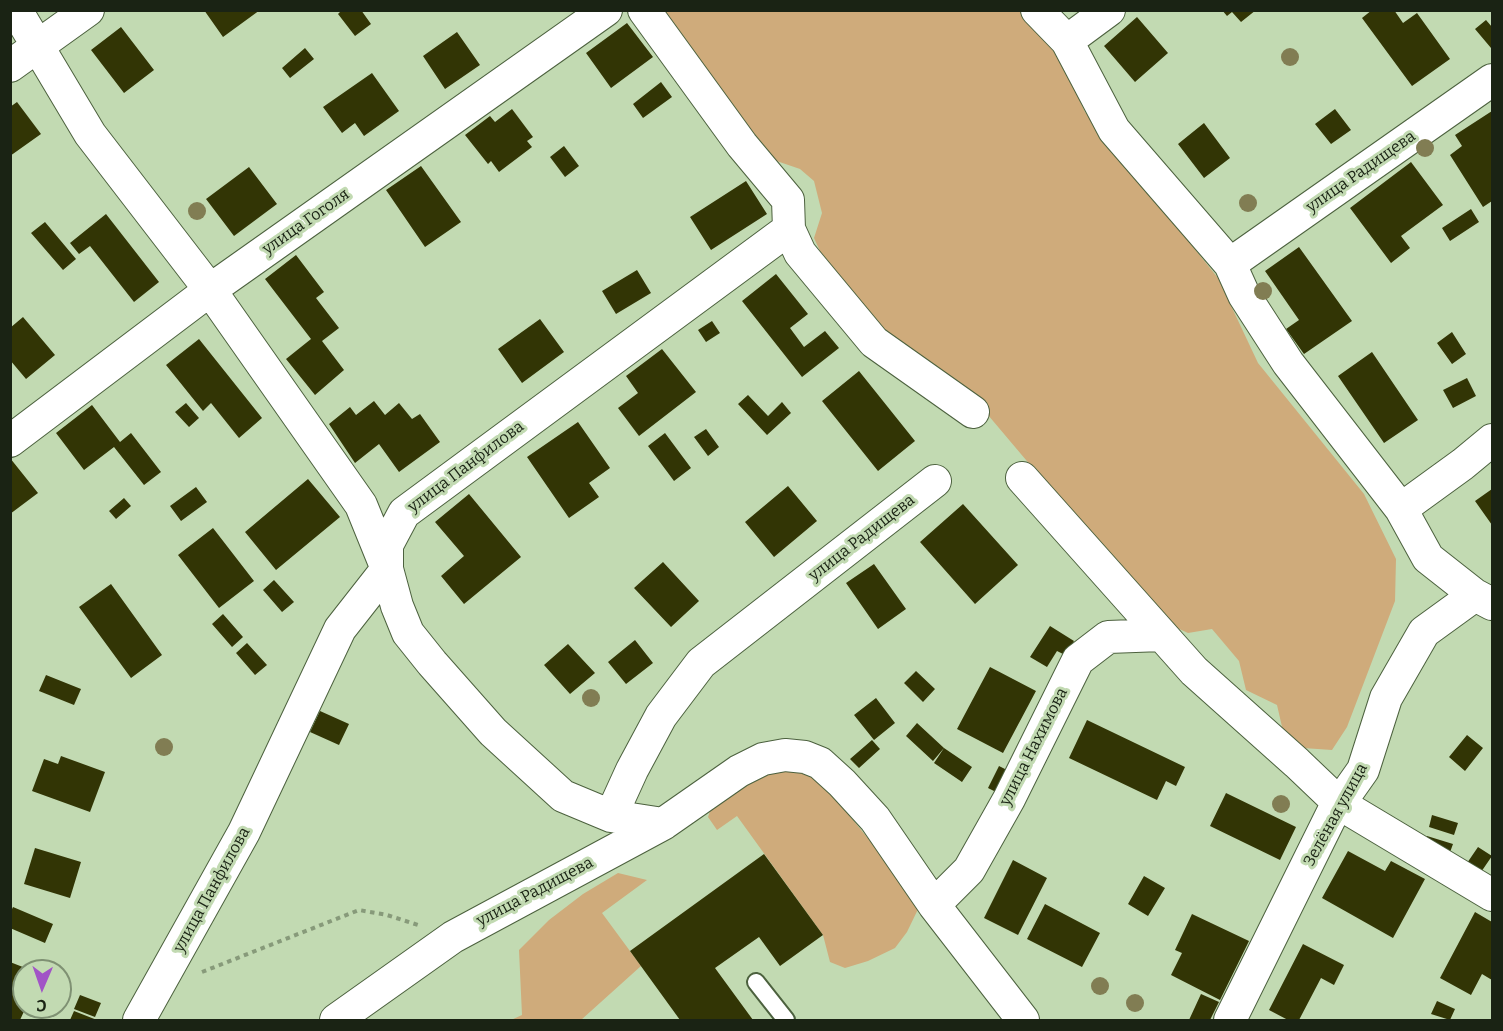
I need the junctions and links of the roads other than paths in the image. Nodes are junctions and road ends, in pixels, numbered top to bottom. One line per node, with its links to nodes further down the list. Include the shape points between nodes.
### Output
1 (15, 10): 8 (street)
2 (88, 10): 8 (street)
3 (606, 10): 13 (street, улица Гоголя)
4 (644, 10): 11 (street, via 742,145 788,201)
5 (1037, 10): 7 (street)
6 (1109, 10): 7 (street)
7 (1067, 41): 12 (street, via 1114,130)
8 (38, 46): 9 (street); 13 (street, via 90,134)
9 (10, 66)
10 (1492, 80): 12 (street, улица Радищева)
11 (789, 229): 14 (street, via 800,253 874,342); 20 (street, улица Панфилова, via 404,513 387,544)
12 (1230, 264): 19 (street, via 1244,296 1287,363)
13 (210, 290): 16 (street, улица Гоголя); 20 (street, via 361,505)
14 (973, 412)
15 (1492, 440): 19 (street)
16 (10, 441)
17 (1022, 478): 22 (street)
18 (935, 481): 24 (street, улица Радищева, via 701,663 661,716)
19 (1401, 509): 21 (street, via 1428,558)
20 (387, 569): 24 (street, via 408,633 493,732 563,796); 29 (street, улица Панфилова, via 340,629 244,832)
21 (1484, 599): 23 (street, Зелёная улица, via 1424,632 1386,698 1363,770)
22 (1162, 635): 23 (street, via 1194,671); 27 (street, улица Нахимова, via 1108,637 1078,660 969,870)
23 (1340, 804): 26 (street); 33 (street, Зелёная улица)
24 (611, 816): 25 (street)
25 (663, 824): 27 (street, улица Радищева, via 739,771 763,759 805,757 820,763 875,819); 30 (street, улица Радищева, via 453,937)
26 (1492, 895)
27 (934, 905): 32 (street, улица Радищева)
28 (756, 982): 31 (lane)
29 (139, 1020)
30 (336, 1020)
31 (786, 1020)
32 (1023, 1020)
33 (1230, 1020)

